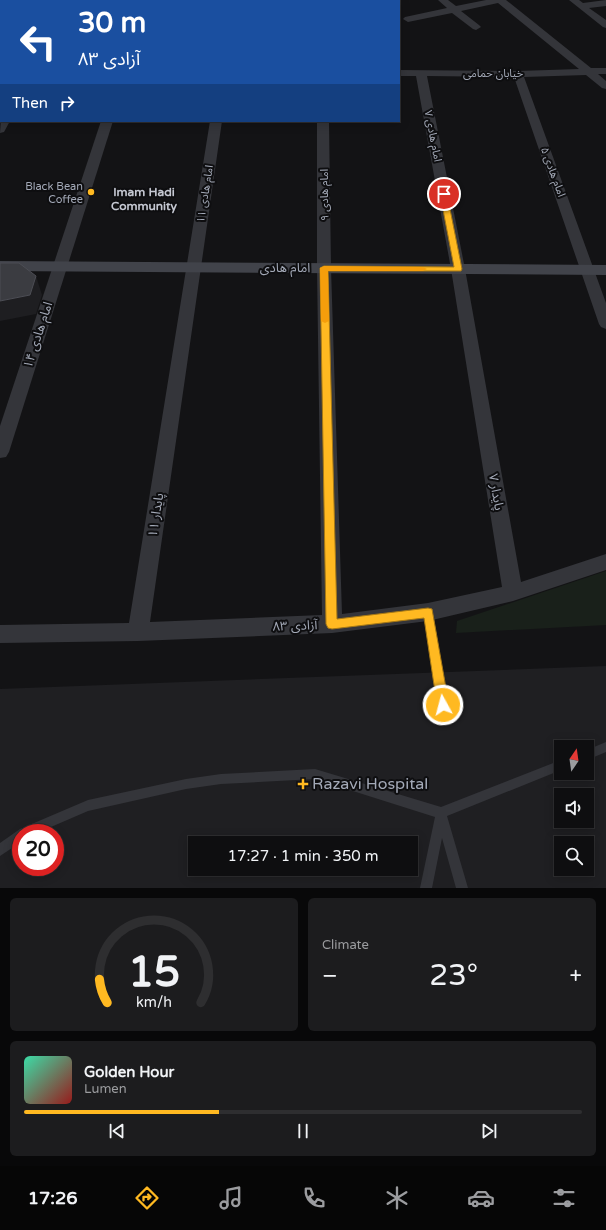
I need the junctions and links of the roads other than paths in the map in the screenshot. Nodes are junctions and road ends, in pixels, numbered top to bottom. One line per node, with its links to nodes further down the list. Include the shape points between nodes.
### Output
1 (442, 0): 6 (street)
2 (500, 0): 6 (street); 10 (street)
3 (573, 0): 5 (street)
4 (606, 3): 5 (street)
5 (581, 6): 8 (street)
6 (454, 10): 7 (street); 9 (street)
7 (408, 19)
8 (606, 25)
9 (476, 27)
10 (587, 71): 11 (street, خیابان حمامی); 14 (street, خیابان حمامی); 15 (street)
11 (606, 71)
12 (400, 73): 13 (street, خیابان حمامی)
13 (421, 74): 14 (street, خیابان حمامی); 23 (street, امام هادی ۷)
14 (518, 74): 24 (street, امام هادی ۵)
15 (606, 86)
16 (107, 122): 20 (street, امام هادی ۱۴)
17 (216, 122): 21 (street, امام هادی ۱۱)
18 (323, 122): 22 (street, امام هادی ۹)
19 (0, 266): 20 (main road, امام هادی)
20 (61, 267): 21 (main road, امام هادی); 29 (street, امام هادی ۱۴)
21 (194, 268): 22 (main road, امام هادی); 28 (street, امام هادی ۱۱)
22 (324, 268): 23 (main road, امام هادی); 33 (street, امام هادی ۹)
23 (458, 269): 24 (main road, امام هادی); 27 (street, امام هادی ۷)
24 (588, 270): 25 (main road, امام هادی); 26 (street, امام هادی ۵)
25 (606, 270)
26 (606, 324)
27 (479, 392): 31 (street, پایدار ۷)
28 (174, 398): 34 (street, پایدار ۱۱)
29 (0, 452)
30 (606, 562): 31 (street, آزادی ۸۳)
31 (513, 592): 32 (street, آزادی ۸۳)
32 (430, 622): 33 (street, آزادی ۸۳); 36 (lane)
33 (332, 624): 34 (street, آزادی ۸۳)
34 (138, 632): 35 (street, آزادی ۸۳)
35 (0, 634)
36 (443, 705)
37 (606, 747): 38 (lane)
38 (594, 752)
39 (554, 768): 40 (lane)
40 (441, 814): 41 (lane, via 315,774 221,778 186,784 88,806); 44 (lane); 45 (lane)
41 (45, 824)
42 (12, 841): 43 (lane)
43 (0, 850)
44 (426, 888)
45 (462, 888)

